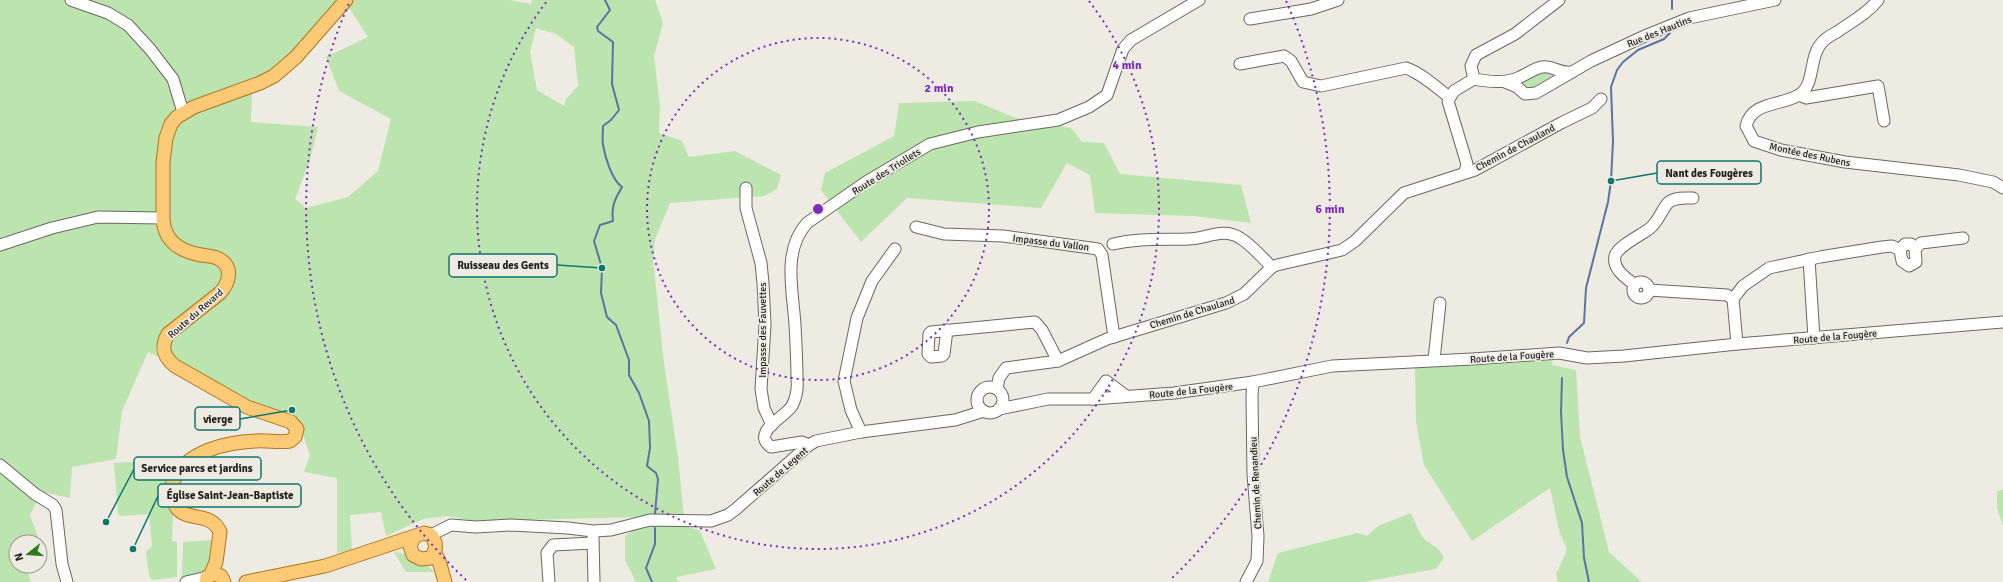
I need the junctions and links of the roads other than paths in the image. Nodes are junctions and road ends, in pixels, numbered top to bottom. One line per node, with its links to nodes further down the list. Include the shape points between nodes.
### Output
1 (71, 0): 16 (street, via 108,13 128,26 173,79)
2 (346, 0): 16 (main road, Route du Revard, via 296,57 274,76)
3 (1198, 0): 50 (street, Route des Triollets, via 1131,40 1123,49 1107,95 1089,108 1058,120 978,132 930,144 866,182 807,223 796,237 791,261 797,392 792,406)
4 (1338, 0): 8 (street, via 1311,9)
5 (1559, 0): 11 (street, via 1515,34 1476,55 1471,66)
6 (1775, 0): 10 (street, Rue des Hautins, via 1689,18 1647,35)
7 (1878, 0): 13 (street, via 1861,16 1820,44 1814,55 1809,80)
8 (1250, 18)
9 (1240, 64): 15 (street, via 1284,56 1291,61 1303,82 1321,86 1406,68 1417,72)
10 (1572, 72): 12 (street, Rue des Hautins, via 1563,73 1549,66 1541,67); 12 (street, Rue des Hautins, via 1536,93 1525,94)
11 (1474, 79): 12 (street, Rue des Hautins); 15 (street, via 1454,91)
12 (1505, 82)
13 (1799, 95): 17 (street, via 1806,98 1878,86); 20 (street, Montée des Rubens, via 1751,113 1746,126 1754,141 1781,150 1844,162 1959,175 1993,182)
14 (1601, 99): 18 (street, Chemin de Chauland, via 1592,108 1475,170)
15 (1448, 101): 18 (street, via 1467,164)
16 (183, 112): 22 (main road, Route du Revard, via 171,124 166,138 163,162)
17 (1884, 121)
18 (1464, 172): 31 (street, Chemin de Chauland, via 1404,193 1355,241 1342,250 1284,262)
19 (746, 188): 50 (street, Impasse des Fauvettes, via 746,208 761,263 764,326 762,389 764,408)
20 (2003, 188)
21 (1693, 198): 32 (street, via 1679,198 1669,202 1651,228 1619,249 1615,255 1615,262 1619,272 1635,285 1634,292 1640,298 1647,295 1649,290 1727,295)
22 (163, 218): 26 (street, via 98,216); 61 (main road, Route du Revard, via 165,232 172,243 182,250 220,259 226,266 229,276 226,287 220,293 168,334 163,348 168,360 248,407 291,422 297,429 295,437 290,441 234,443 214,448 196,457 179,471 172,487 172,500 175,505 184,513 212,521 218,529 220,536)
23 (916, 227): 36 (street, Impasse du Vallon, via 944,234 1003,236 1098,249 1102,255)
24 (1962, 238): 28 (street, via 1921,243)
25 (1113, 244): 31 (street, via 1162,238 1191,239 1219,233 1240,237)
26 (0, 245)
27 (895, 249): 51 (street, via 872,281 857,318 844,381 851,410)
28 (1916, 249): 29 (street, via 1908,244); 29 (street, via 1917,259 1909,266 1902,261)
29 (1900, 250): 30 (street, via 1892,246)
30 (1809, 259): 32 (street, via 1770,268 1743,286); 37 (street)
31 (1272, 268): 36 (street, Chemin de Chauland, via 1244,294 1232,301)
32 (1733, 299): 38 (street)
33 (1440, 303): 39 (street)
34 (2003, 322): 37 (street, Route de la Fougère)
35 (947, 330): 40 (street, via 1035,322)
36 (1114, 337): 40 (street, Chemin de Chauland)
37 (1814, 338): 38 (street, Route de la Fougère)
38 (1737, 344): 39 (street, Route de la Fougère, via 1598,358 1559,353)
39 (1434, 360): 41 (street, Route de la Fougère, via 1332,366)
40 (1058, 361): 42 (street, Chemin de Chauland, via 1006,368 999,378)
41 (1253, 382): 43 (street, Route de la Fougère, via 1174,393); 67 (street, Chemin de Renandieu, via 1253,474 1258,536 1256,561)
42 (995, 392): 44 (street, via 980,393); 46 (street, Route de la Fougère); 47 (street, via 1003,403)
43 (1126, 396): 45 (street, Route de la Fougère); 45 (street, via 1106,381)
44 (978, 399): 48 (street, via 979,406); 49 (street)
45 (1093, 399): 46 (street, Route de la Fougère, via 1056,399)
46 (1022, 403): 47 (street, Route de la Fougère)
47 (999, 409): 48 (street, via 992,413)
48 (984, 411): 49 (street, Route de Legent)
49 (964, 416): 51 (street, Route de Legent, via 955,420)
50 (772, 425): 52 (street, Route des Triollets, via 764,436 771,447 802,442)
51 (861, 432): 52 (street, Route de Legent)
52 (809, 445): 54 (street, Route de Legent, via 728,515 711,521 650,520 611,530)
53 (0, 465): 62 (street, via 35,494 53,505 56,510 62,564)
54 (593, 528): 56 (street); 58 (street, Route de Legent, via 451,525 443,527)
55 (414, 537): 57 (main road); 58 (main road, via 424,533); 59 (main road, via 411,541)
56 (593, 543): 65 (street, via 553,545 547,552); 66 (street)
57 (389, 546): 59 (main road); 64 (main road, via 325,566)
58 (432, 547): 59 (main road, via 417,558); 60 (main road)
59 (411, 551)
60 (443, 577)
61 (215, 579): 63 (street); 64 (main road)
62 (67, 582)
63 (188, 582)
64 (246, 582)
65 (549, 582)
66 (594, 582)
67 (1246, 582)

